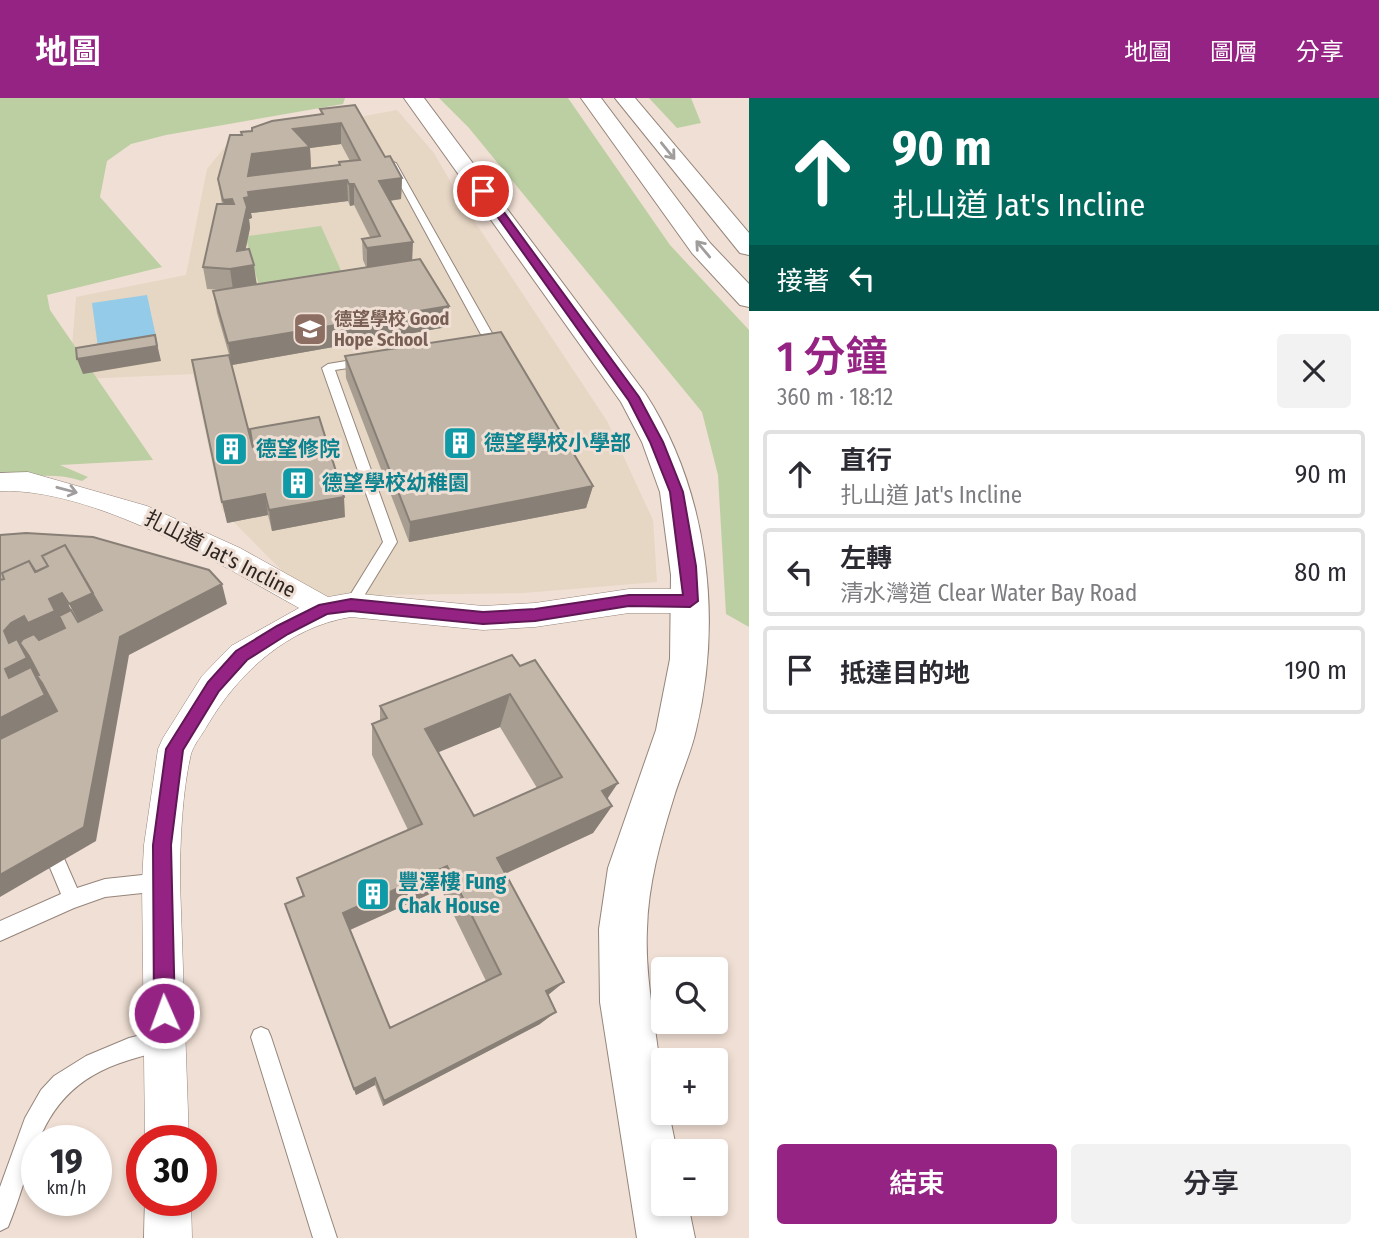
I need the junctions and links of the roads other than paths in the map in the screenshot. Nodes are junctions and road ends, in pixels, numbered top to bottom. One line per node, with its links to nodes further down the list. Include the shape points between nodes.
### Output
1 (414, 98): 10 (main road, via 635,400 677,492)
2 (591, 98): 6 (main road, one-way to 2, via 701,248)
3 (625, 98): 5 (main road, one-way to 5)
4 (388, 157): 7 (lane, via 491,342)
5 (749, 248)
6 (749, 299)
7 (464, 346)
8 (382, 359): 11 (lane, via 328,368 390,542)
9 (0, 482): 11 (street, 扎山道 Jat's Incline, one-way to 11, via 48,485 137,513)
10 (690, 601): 11 (street, 扎山道 Jat's Incline, via 629,600 483,618); 23 (main road, via 689,659 677,730 631,868 623,929 625,1002)
11 (338, 607): 13 (street, via 283,630 242,656 213,687 175,749)
12 (41, 827): 14 (lane)
13 (161, 882): 14 (lane, via 105,888); 17 (street)
14 (72, 899): 15 (lane)
15 (0, 931)
16 (261, 1037): 22 (lane)
17 (165, 1039): 18 (street); 20 (lane, via 95,1062 63,1083 40,1111)
18 (167, 1125)
19 (167, 1216): 21 (street)
20 (0, 1219)
21 (168, 1238)
22 (325, 1238)
23 (666, 1238)

